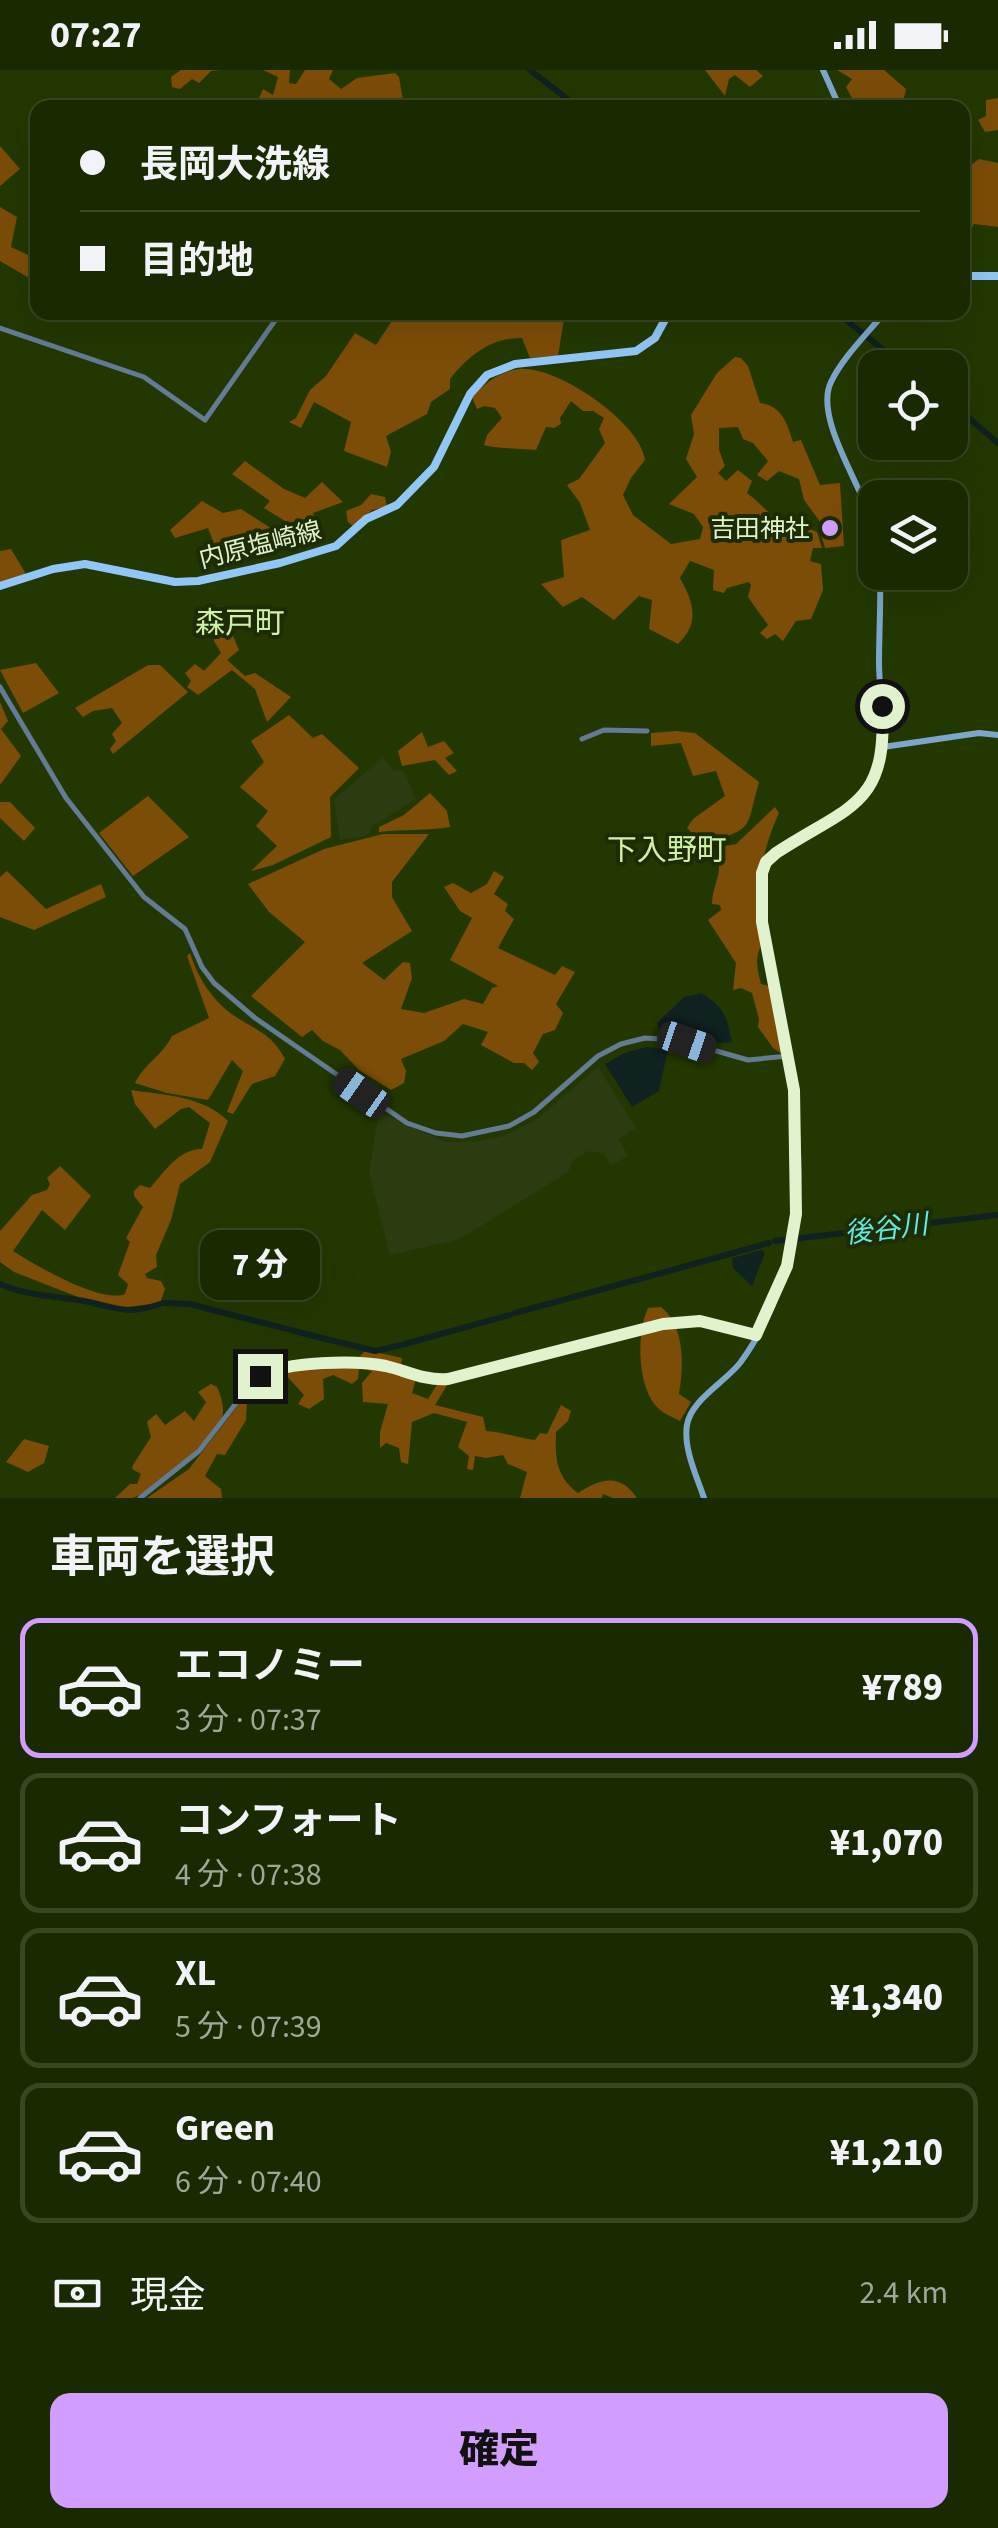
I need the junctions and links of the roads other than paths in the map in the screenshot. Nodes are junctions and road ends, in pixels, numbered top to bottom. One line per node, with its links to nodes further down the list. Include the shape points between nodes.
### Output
1 (822, 70): 2 (main road)
2 (836, 100)
3 (970, 276): 4 (main road)
4 (998, 276)
5 (275, 320): 8 (street, via 206,420 144,377)
6 (664, 320): 10 (main road, 内原塩崎線, via 636,351 515,364 486,375 434,466 397,504 366,519 336,546 198,582 85,564)
7 (878, 320): 9 (main road, via 833,378 826,402)
8 (0, 328)
9 (858, 489)
10 (0, 586)
11 (880, 590): 16 (main road)
12 (0, 688): 17 (street, via 66,798 144,897 185,929 214,983 407,1123 462,1136 509,1126 606,1051 645,1038 748,1060)
13 (647, 731): 15 (street, via 604,730)
14 (998, 735): 16 (main road)
15 (582, 739)
16 (883, 747): 17 (main road, via 860,798 764,867 762,922)
17 (788, 1056): 18 (main road, via 795,1107 794,1238)
18 (756, 1335): 19 (street, via 700,1321 663,1324 439,1380 372,1364 275,1369 251,1384 199,1451); 20 (main road, via 688,1421 686,1439)
19 (140, 1498)
20 (704, 1498)

